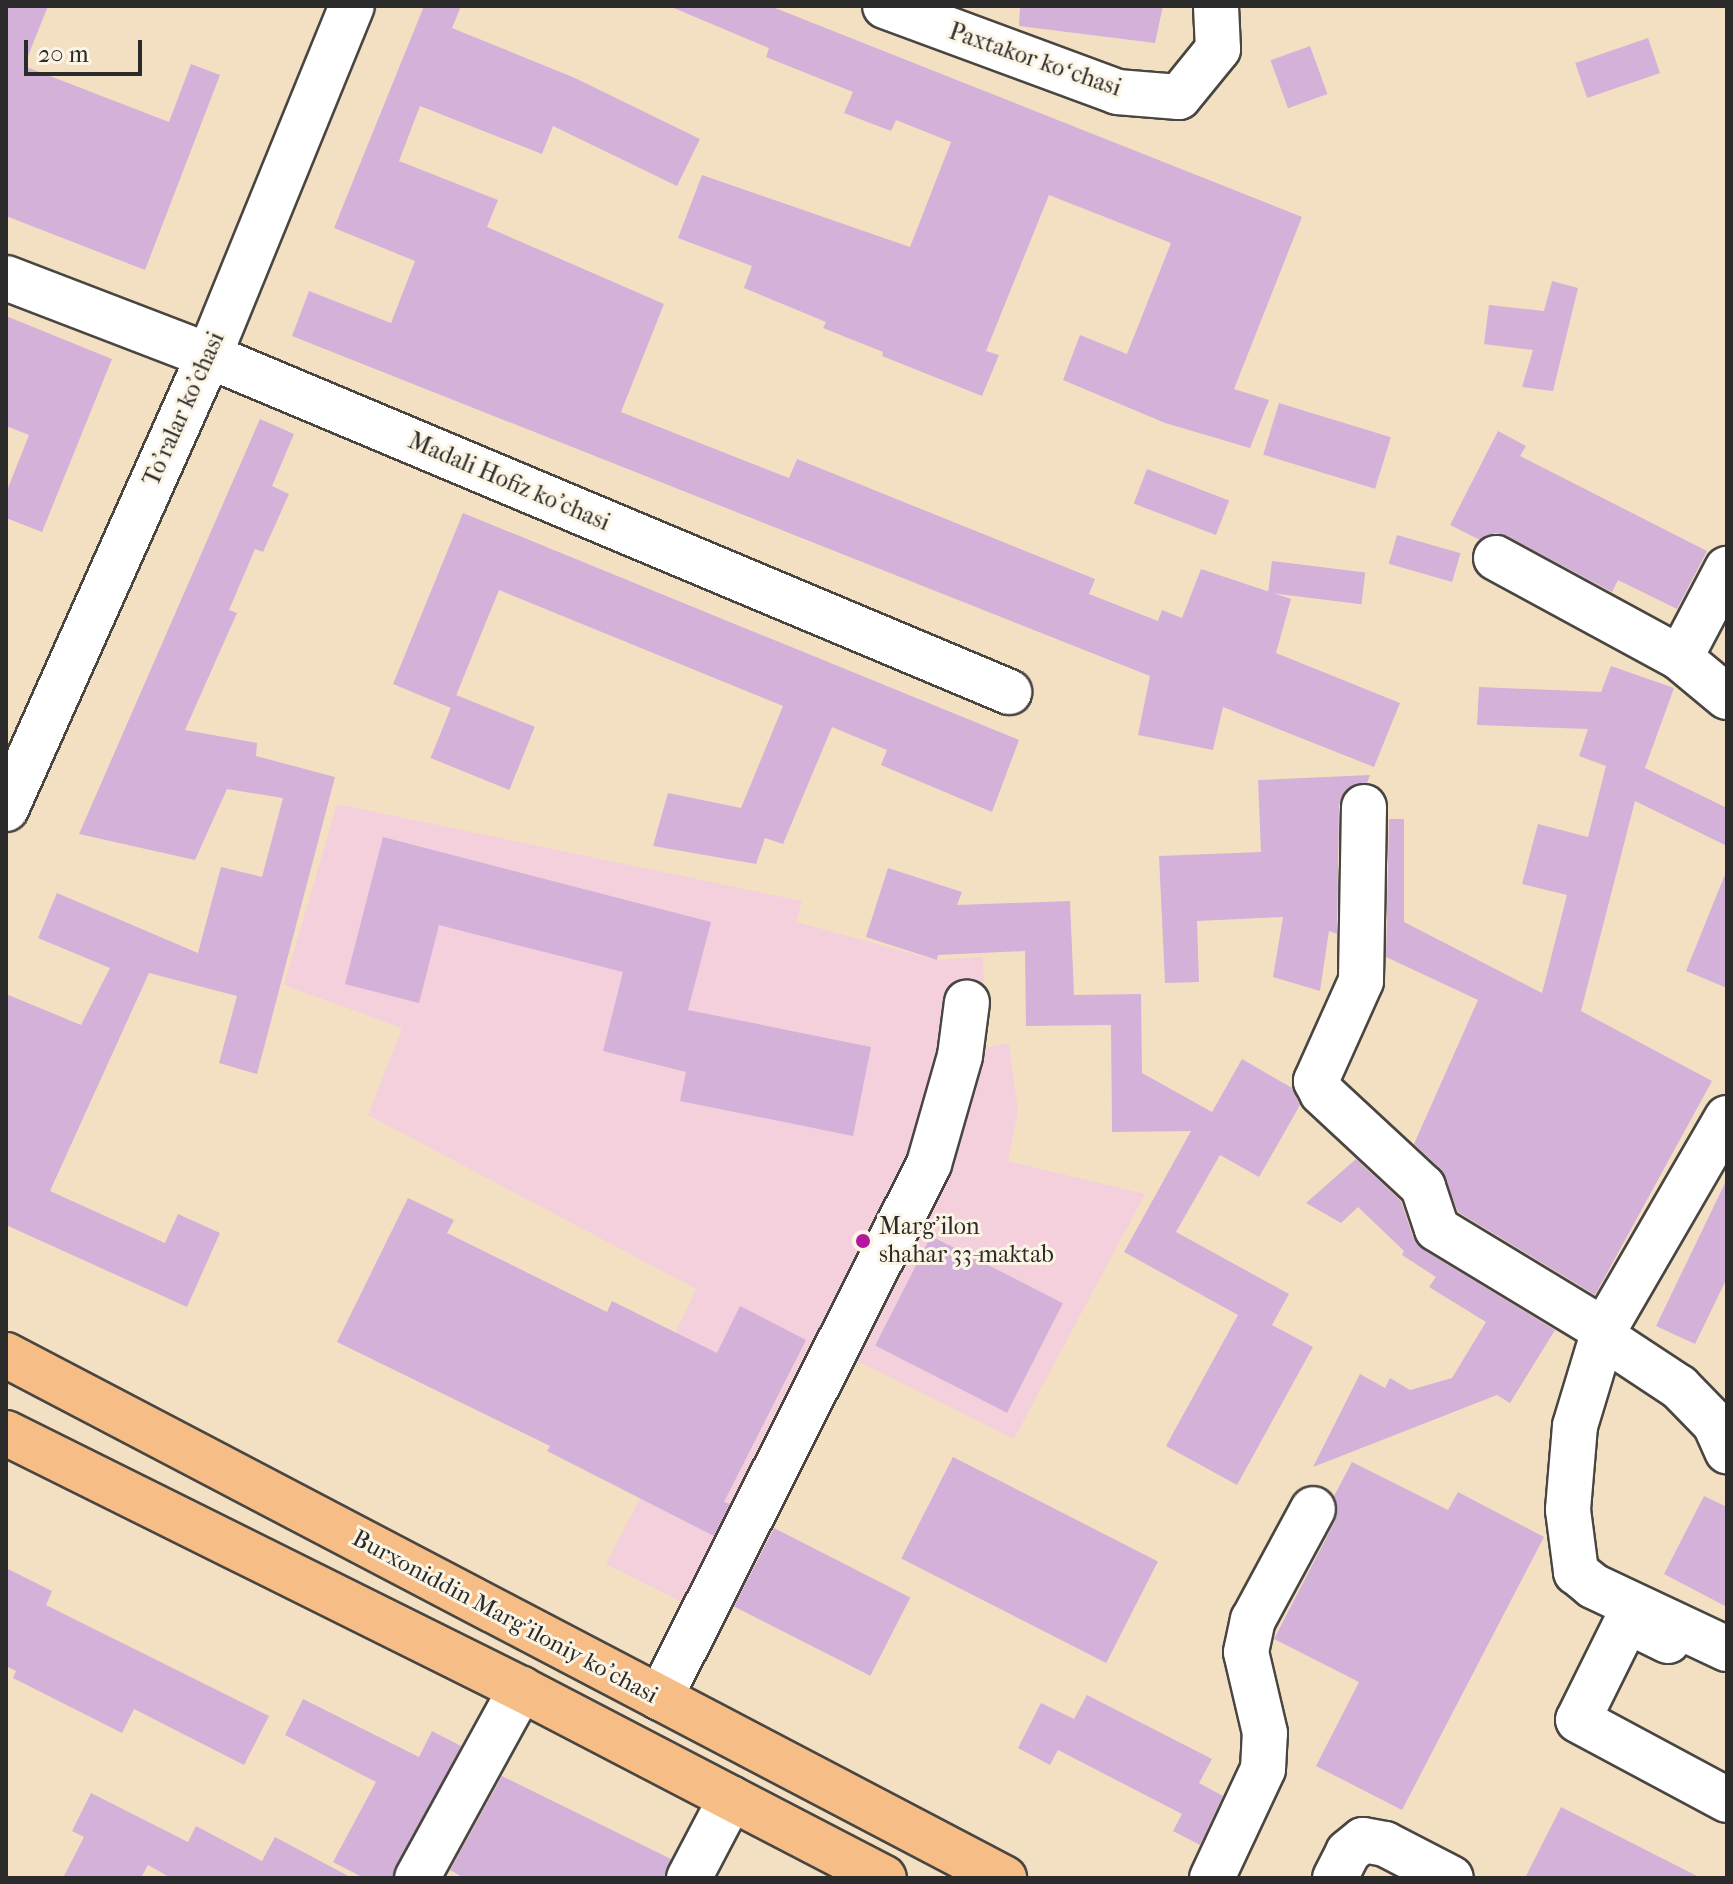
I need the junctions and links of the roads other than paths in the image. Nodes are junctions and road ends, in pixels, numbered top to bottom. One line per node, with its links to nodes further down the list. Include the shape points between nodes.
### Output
1 (352, 6): 5 (street, To'ralar ko'chasi)
2 (885, 6): 3 (street, Paxtakor koʻchasi, via 1117,92 1179,97 1218,49)
3 (1216, 6)
4 (6, 278): 5 (street, Madali Hofiz ko'chasi)
5 (209, 356): 9 (street, Madali Hofiz ko'chasi); 11 (street, To'ralar ko'chasi)
6 (1496, 558): 8 (street)
7 (1727, 569): 8 (street)
8 (1680, 658): 10 (street)
9 (1009, 692)
10 (1727, 697)
11 (12, 781)
12 (1364, 807): 15 (street, via 1361,981 1316,1081 1322,1093 1423,1187 1437,1229)
13 (967, 1002): 23 (street, via 960,1056 929,1164)
14 (1727, 1118): 15 (street)
15 (1602, 1333): 18 (street, via 1679,1387 1715,1424); 20 (street, via 1575,1426 1568,1510 1576,1572 1593,1586)
16 (6, 1355): 23 (main road, Burxoniddin Marg’iloniy ko’chasi)
17 (6, 1433): 22 (main road)
18 (1727, 1451)
19 (1313, 1509): 30 (street, via 1253,1620 1246,1652 1265,1733 1263,1769)
20 (1727, 1649)
21 (1727, 1670): 25 (street, via 1627,1621 1578,1720)
22 (521, 1689): 24 (main road); 26 (street)
23 (660, 1698): 29 (main road, Burxoniddin Marg’iloniy ko’chasi)
24 (731, 1798): 27 (street); 28 (main road)
25 (1727, 1800)
26 (417, 1878)
27 (689, 1878)
28 (884, 1878)
29 (1004, 1878)
30 (1212, 1878)
31 (1335, 1878): 32 (street, via 1348,1852 1363,1840 1385,1844)
32 (1451, 1878)

